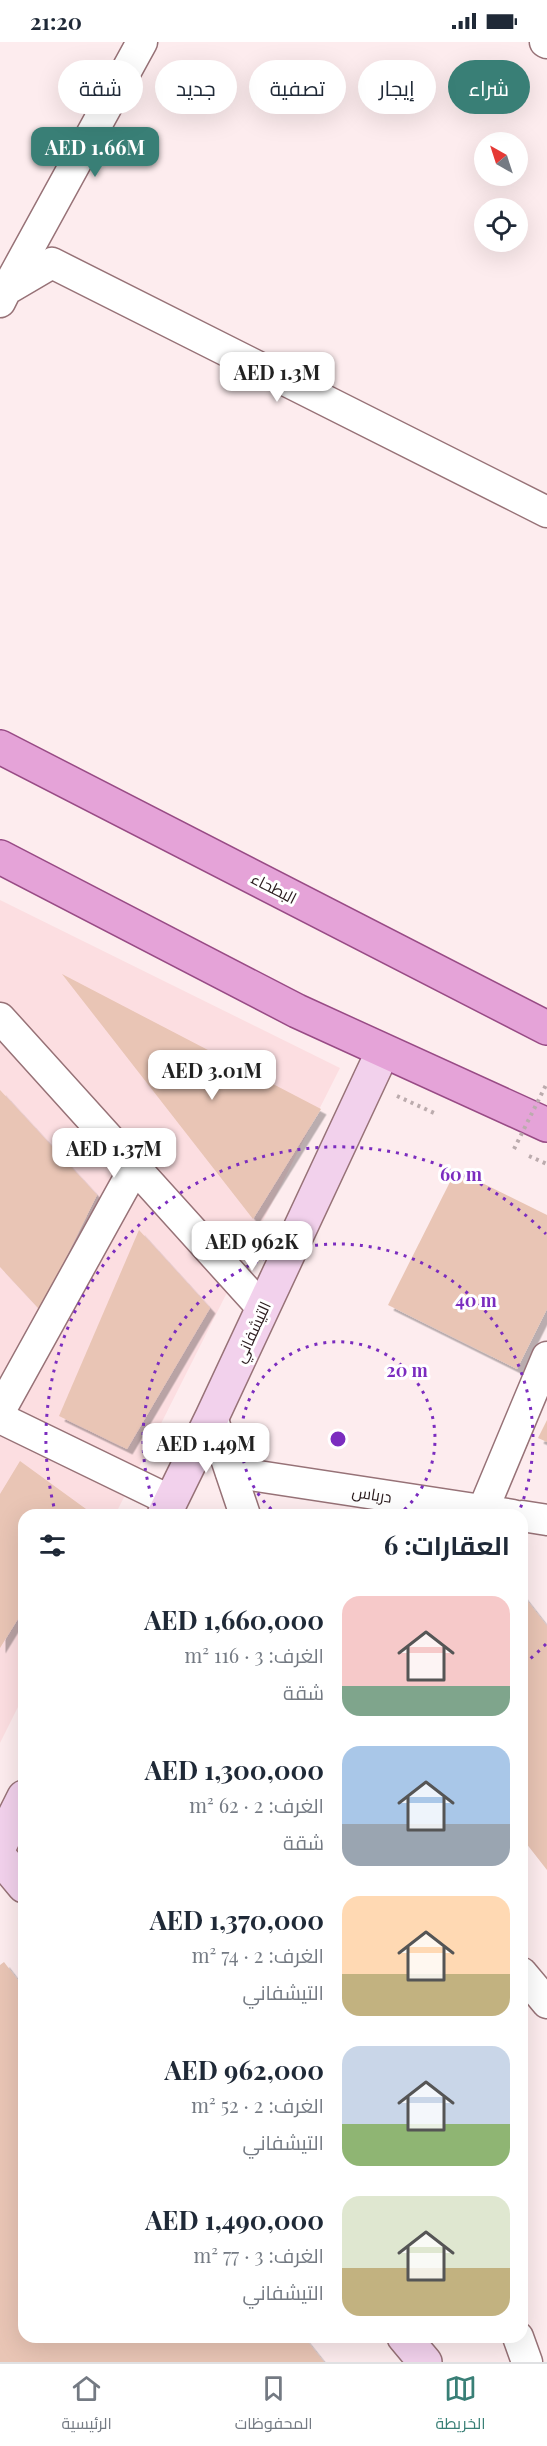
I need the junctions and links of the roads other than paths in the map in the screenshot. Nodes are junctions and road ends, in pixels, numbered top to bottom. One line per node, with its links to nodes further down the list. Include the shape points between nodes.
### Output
1 (142, 42): 2 (street)
2 (3, 296): 3 (street, via 52,263)
3 (547, 512)
4 (0, 747): 7 (main road, البطحاء)
5 (0, 857): 8 (main road, via 297,1011)
6 (0, 1018): 10 (street)
7 (547, 1028)
8 (383, 1051): 9 (main road); 11 (street, التيشفاني)
9 (547, 1125)
10 (135, 1167): 11 (street); 13 (street)
11 (263, 1309): 14 (street, التيشفاني)
12 (547, 1357): 20 (street)
13 (0, 1410)
14 (213, 1417): 16 (street); 17 (street, التيشفاني)
15 (0, 1418): 17 (street)
16 (231, 1472): 18 (street); 19 (street, درباس)
17 (168, 1508)
18 (243, 1509)
19 (476, 1509)
20 (483, 1509)
21 (528, 1517): 22 (street)
22 (547, 1520)
23 (18, 1809): 24 (street)
24 (0, 1845)
25 (0, 1857): 26 (street)
26 (18, 1879)
27 (528, 1980): 28 (street)
28 (547, 2003)
29 (409, 2343): 31 (street)
30 (520, 2343): 32 (street)
31 (425, 2362)
32 (527, 2362)

